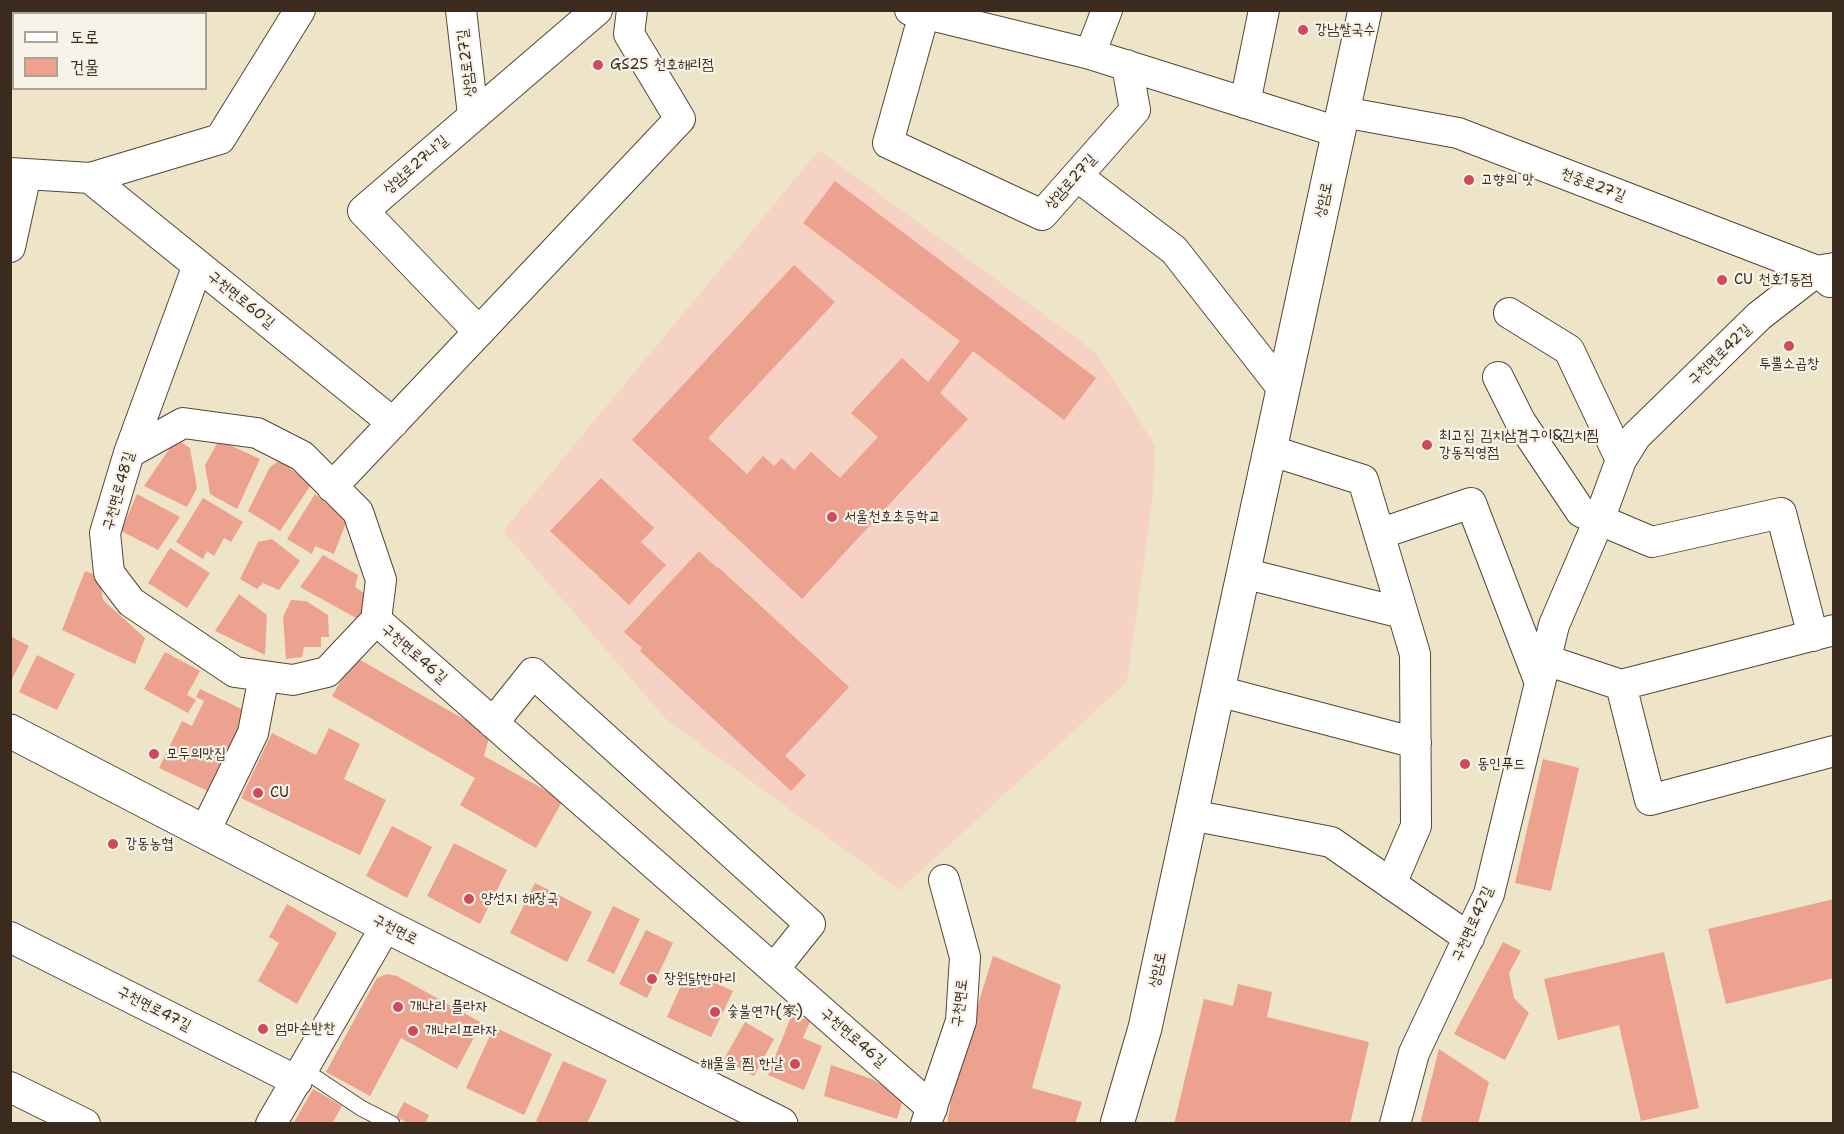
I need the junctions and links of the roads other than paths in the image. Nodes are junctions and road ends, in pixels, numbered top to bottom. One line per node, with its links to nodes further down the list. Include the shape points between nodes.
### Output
1 (300, 10): 16 (street, via 220,139)
2 (461, 10): 12 (street, 상암로27길)
3 (597, 10): 12 (street, 상암로27나길)
4 (632, 10): 21 (street, via 629,34 680,119)
5 (1107, 10): 9 (street)
6 (1264, 10): 11 (street)
7 (1365, 10): 13 (street, 상암로)
8 (917, 12): 9 (street); 15 (street, 상암로27길, via 888,143 1042,215)
9 (1090, 54): 10 (street)
10 (1127, 65): 11 (street); 15 (street, 상암로27길, via 1135,110)
11 (1245, 103): 13 (street)
12 (473, 116): 21 (street, 상암로27나길, via 363,211)
13 (1341, 122): 19 (street, 천중로27길, via 1458,133); 23 (street, 상암로)
14 (18, 174): 16 (street); 17 (street)
15 (1077, 176): 23 (street, via 1174,250)
16 (90, 178): 18 (street, 구천면로60길)
17 (10, 247)
18 (198, 265): 24 (street, 구천면로60길); 26 (street, 구천면로48길)
19 (1828, 274): 27 (street, 구천면로42길, via 1759,316 1636,436)
20 (1509, 313): 27 (street, via 1569,350)
21 (479, 332): 24 (street)
22 (1498, 376): 29 (street, via 1520,422 1581,512)
23 (1282, 389): 25 (street, 상암로)
24 (393, 423): 28 (street)
25 (1269, 450): 30 (street, via 1363,480); 31 (street, 상암로)
26 (129, 453): 28 (street, 구천면로46길, via 183,423 257,433 302,456); 36 (street, 구천면로48길, via 105,533 109,573 131,602 235,672)
27 (1621, 460): 29 (street, 구천면로42길)
28 (332, 487): 33 (street, 구천면로46길, via 358,512 381,580)
29 (1599, 520): 34 (street, via 1652,543 1780,513); 35 (street, 구천면로42길, via 1554,626)
30 (1379, 534): 32 (street); 35 (street, via 1472,503)
31 (1243, 573): 32 (street); 38 (street, 상암로)
32 (1402, 613): 41 (street, via 1414,654)
33 (376, 620): 36 (street, 구천면로48길, via 327,672 293,680); 39 (street, 구천면로46길)
34 (1823, 633): 37 (street)
35 (1543, 671): 37 (street); 49 (street, 구천면로42길, via 1489,894)
36 (264, 676): 44 (street, via 253,733)
37 (1621, 685): 42 (street, via 1650,800)
38 (1218, 691): 41 (street); 43 (street, 상암로)
39 (493, 723): 50 (street, 구천면로46길); 50 (street, via 533,673 810,924)
40 (10, 731): 44 (street, 구천면로)
41 (1416, 743): 46 (street, via 1416,826)
42 (1833, 752)
43 (1191, 815): 46 (street, via 1331,842); 58 (street, 상암로, via 1145,1028)
44 (205, 831): 47 (street, 구천면로)
45 (944, 880): 53 (street, 구천면로, via 964,957 961,1021)
46 (1391, 884): 49 (street)
47 (386, 926): 51 (street); 57 (street, 구천면로)
48 (10, 937): 51 (street, 구천면로47길)
49 (1469, 938): 59 (street, 구천면로42길, via 1414,1053)
50 (774, 969): 53 (street, 구천면로46길)
51 (300, 1076): 55 (street); 56 (lane, 구천면로47길)
52 (10, 1087): 54 (street)
53 (929, 1116)
54 (85, 1124)
55 (271, 1124)
56 (392, 1124)
57 (781, 1124)
58 (1117, 1124)
59 (1395, 1124)

